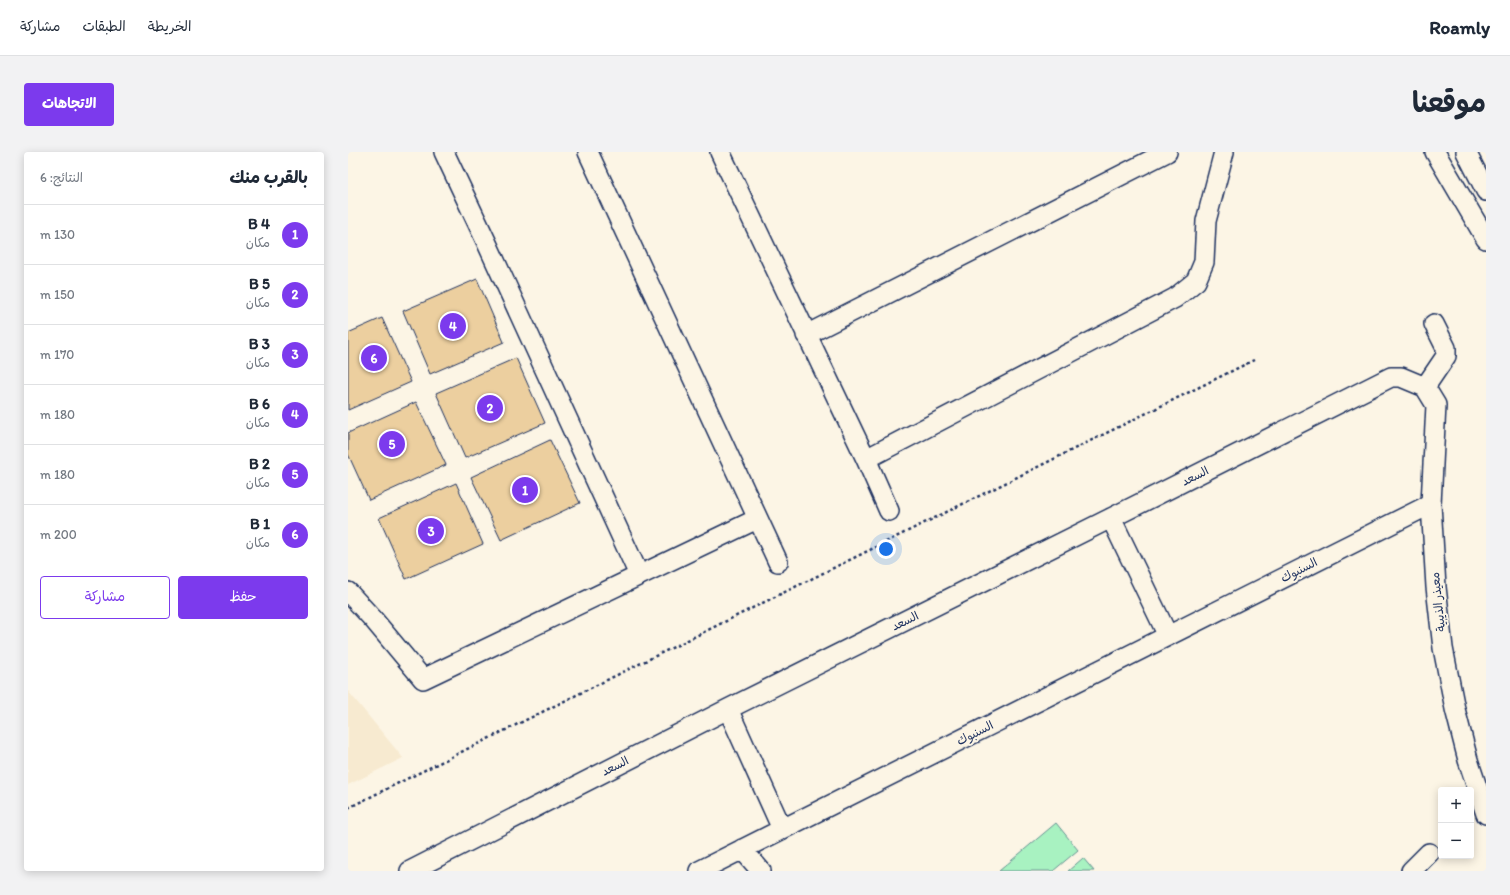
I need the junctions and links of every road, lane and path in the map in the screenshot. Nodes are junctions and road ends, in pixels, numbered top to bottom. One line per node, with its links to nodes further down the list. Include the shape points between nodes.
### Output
1 (444, 152): 22 (street)
2 (588, 152): 20 (street)
3 (720, 152): 13 (street)
4 (1167, 152): 8 (street)
5 (1224, 152): 16 (street, via 1206,221 1204,262 1196,282 1175,298)
6 (1435, 152): 11 (street)
7 (1466, 152): 9 (street)
8 (1148, 156): 13 (street)
9 (1482, 173): 10 (street)
10 (1486, 191)
11 (1486, 239)
12 (1434, 324): 15 (street, via 1446,348 1446,356)
13 (806, 335): 16 (street)
14 (1254, 360): 26 (path)
15 (1425, 387): 17 (street, معيذر الذيبية, via 1436,405); 19 (street, السعد, via 1401,377 1392,377)
16 (866, 459): 18 (street)
17 (1431, 504): 24 (street, السنبوك); 27 (street, معيذر الذيبية, via 1443,648 1468,760)
18 (889, 511)
19 (1111, 518): 24 (street); 25 (street, السعد)
20 (757, 519): 21 (street); 22 (street)
21 (778, 562)
22 (639, 575): 23 (street, via 423,679)
23 (348, 592)
24 (1168, 636): 28 (street, السنبوك)
25 (728, 709): 28 (street); 31 (street, السعد)
26 (348, 808)
27 (1486, 814)
28 (782, 829): 29 (street, السنبوك)
29 (742, 849): 32 (street, السنبوك); 33 (street)
30 (1429, 853): 34 (street)
31 (410, 871)
32 (699, 871)
33 (760, 871)
34 (1411, 871)

